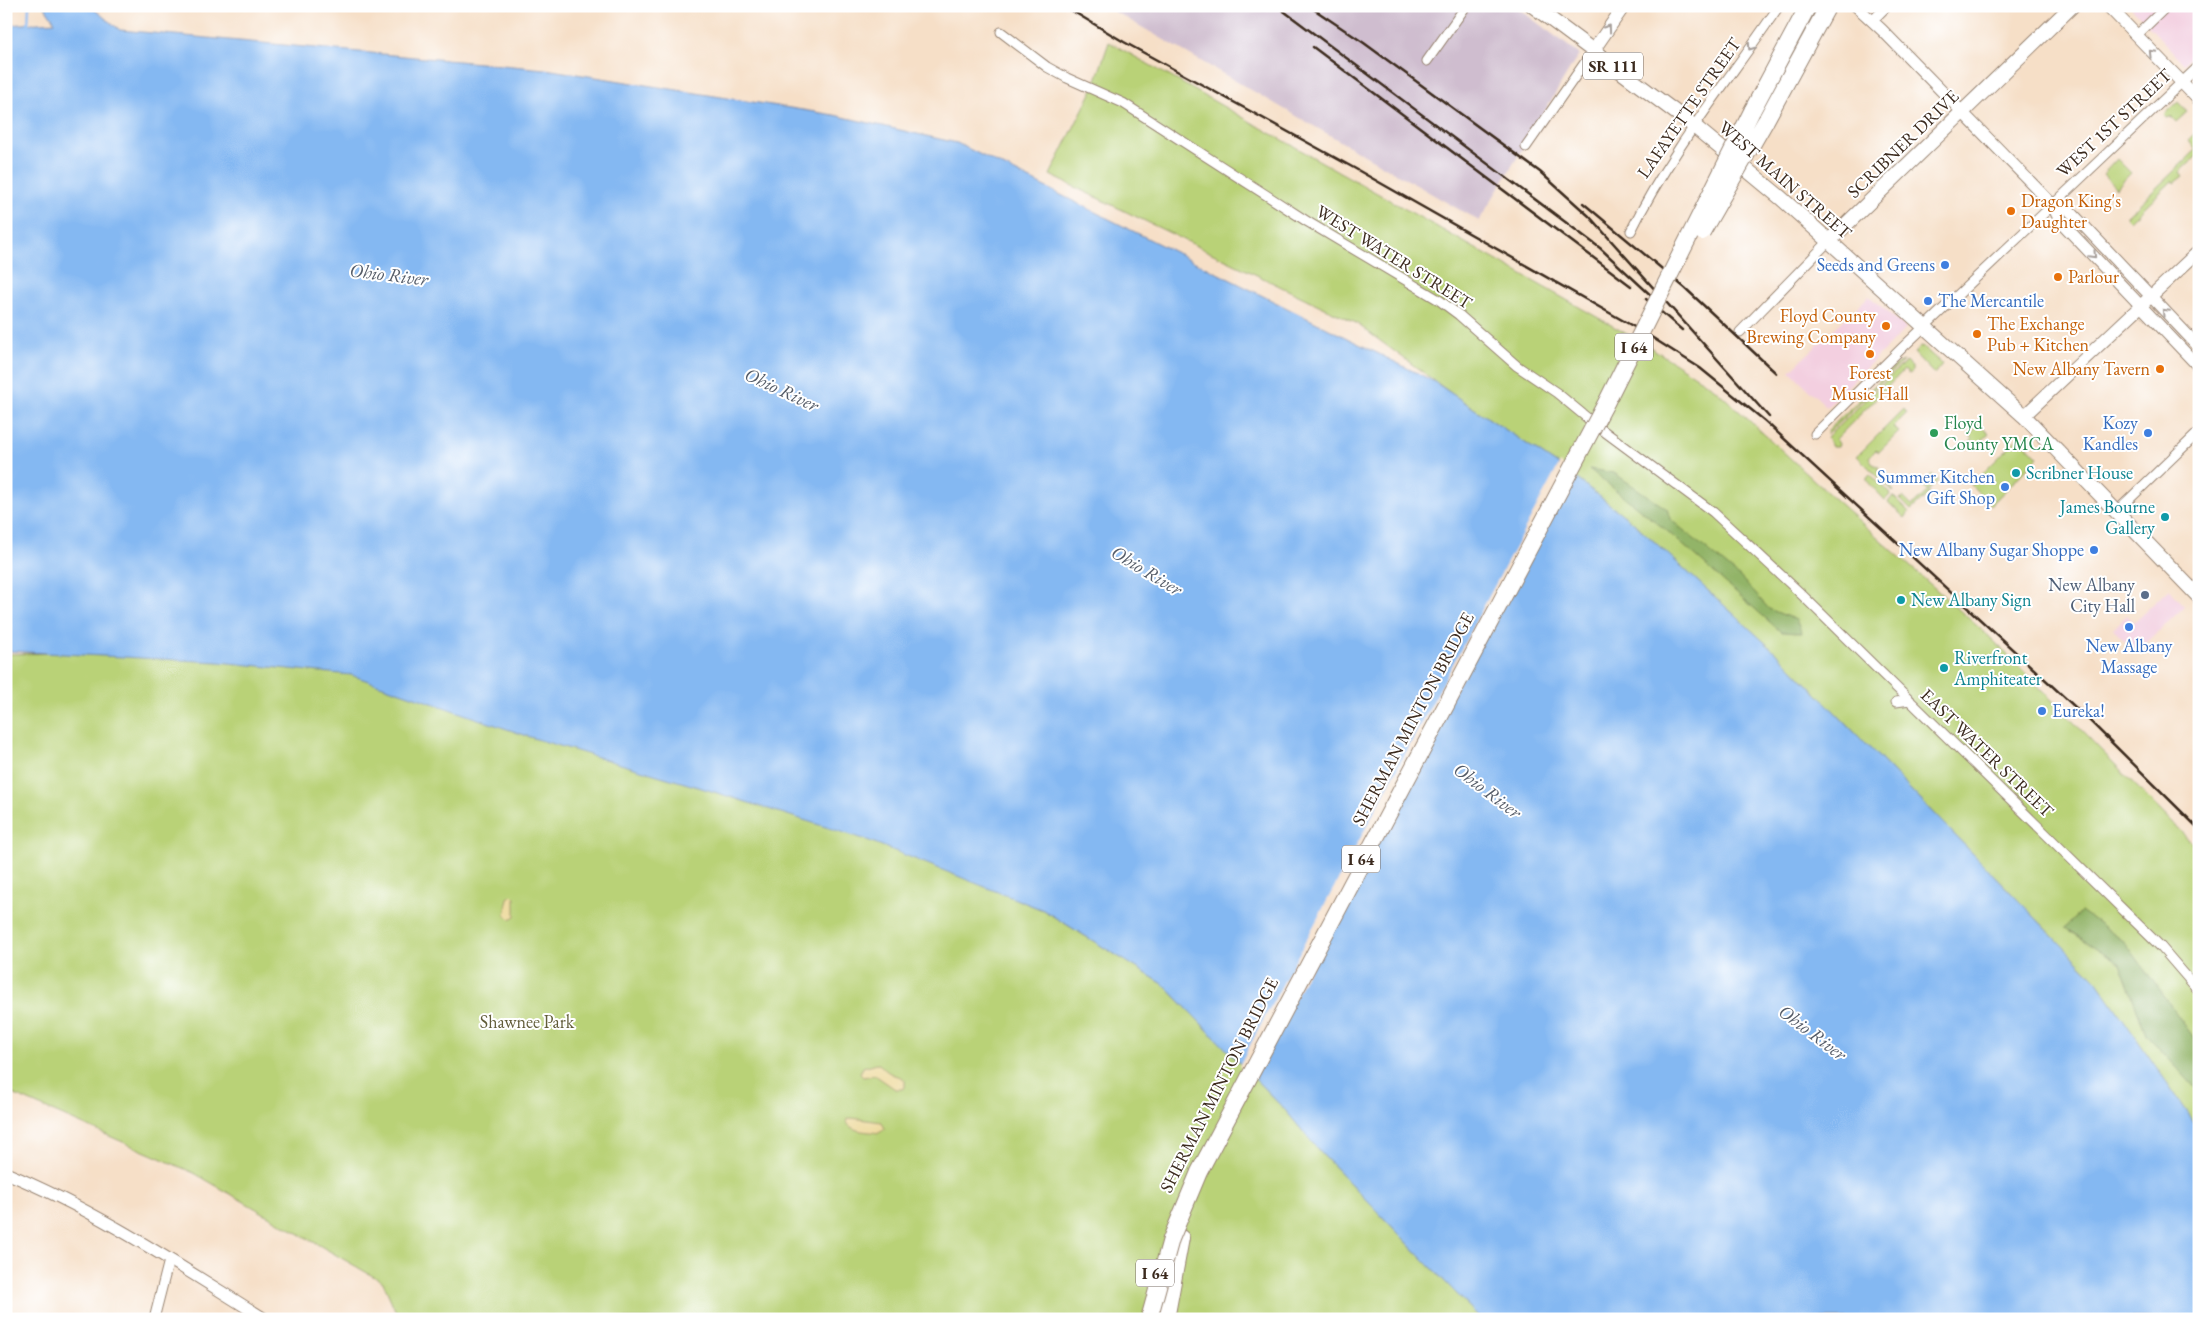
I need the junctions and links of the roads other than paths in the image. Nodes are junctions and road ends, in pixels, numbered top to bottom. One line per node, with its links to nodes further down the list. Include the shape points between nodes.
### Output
1 (1466, 6): 18 (street)
2 (1533, 6): 17 (main road, WEST MAIN STREET / SR 111)
3 (1624, 6): 17 (main road, one-way to 3)
4 (1779, 6): 24 (street, LAFAYETTE STREET, one-way to 24)
5 (1800, 6): 14 (highway, I 64)
6 (1808, 6): 14 (highway)
7 (1828, 6): 50 (highway, SHERMAN MINTON BRIDGE / I 64, bridge, via 1715,210 1648,321 1238,1088 1212,1144 1190,1205)
8 (1856, 6): 13 (street)
9 (1887, 6): 13 (street)
10 (2072, 6): 23 (main road, SCRIBNER DRIVE)
11 (2108, 6): 16 (main road)
12 (2167, 6): 16 (street)
13 (1872, 20): 23 (street)
14 (1794, 25): 22 (highway, I 64)
15 (1001, 32): 39 (street, WEST WATER STREET, via 1047,67 1123,103 1308,222 1440,300 1517,366 1713,512)
16 (2136, 36): 20 (main road, one-way to 16)
17 (1593, 51): 24 (main road, WEST MAIN STREET / SR 111); 25 (street)
18 (1427, 61)
19 (2199, 66): 20 (street, WEST 1ST STREET)
20 (2182, 83): 21 (main road); 26 (street, WEST 1ST STREET)
21 (2199, 100)
22 (1749, 110): 48 (highway, SHERMAN MINTON BRIDGE / I 64, bridge, via 1696,212 1642,330 1250,1063 1169,1229); 49 (highway, bridge, via 1607,401 1199,1172 1171,1239)
23 (1962, 113): 26 (street); 28 (main road, SCRIBNER DRIVE)
24 (1694, 126): 27 (street, LAFAYETTE STREET, via 1650,194); 28 (main road, WEST MAIN STREET / SR 111)
25 (1526, 147)
26 (2052, 204): 30 (street, via 2060,221); 31 (street, WEST 1ST STREET)
27 (1631, 231)
28 (1829, 242): 31 (main road, WEST MAIN STREET / SR 111); 32 (street, SCRIBNER DRIVE)
29 (2199, 251): 30 (main road)
30 (2146, 301): 33 (street, one-way to 30); 34 (street); 35 (main road)
31 (1925, 327): 35 (main road, WEST MAIN STREET / SR 111); 37 (street, WEST 1ST STREET)
32 (1740, 332)
33 (2199, 347)
34 (2199, 367)
35 (2019, 412): 38 (main road, WEST MAIN STREET)
36 (2199, 432): 38 (street)
37 (1815, 434)
38 (2116, 512): 40 (main road, WEST MAIN STREET)
39 (1747, 544): 41 (street, EAST WATER STREET)
40 (2199, 598)
41 (1910, 700): 42 (street); 43 (street, EAST WATER STREET, via 2161,947)
42 (1896, 702)
43 (2199, 991)
44 (6, 1174): 45 (street, via 71,1203)
45 (169, 1260): 46 (street); 47 (street)
46 (154, 1319)
47 (265, 1319)
48 (1144, 1319)
49 (1149, 1319)
50 (1166, 1319)

